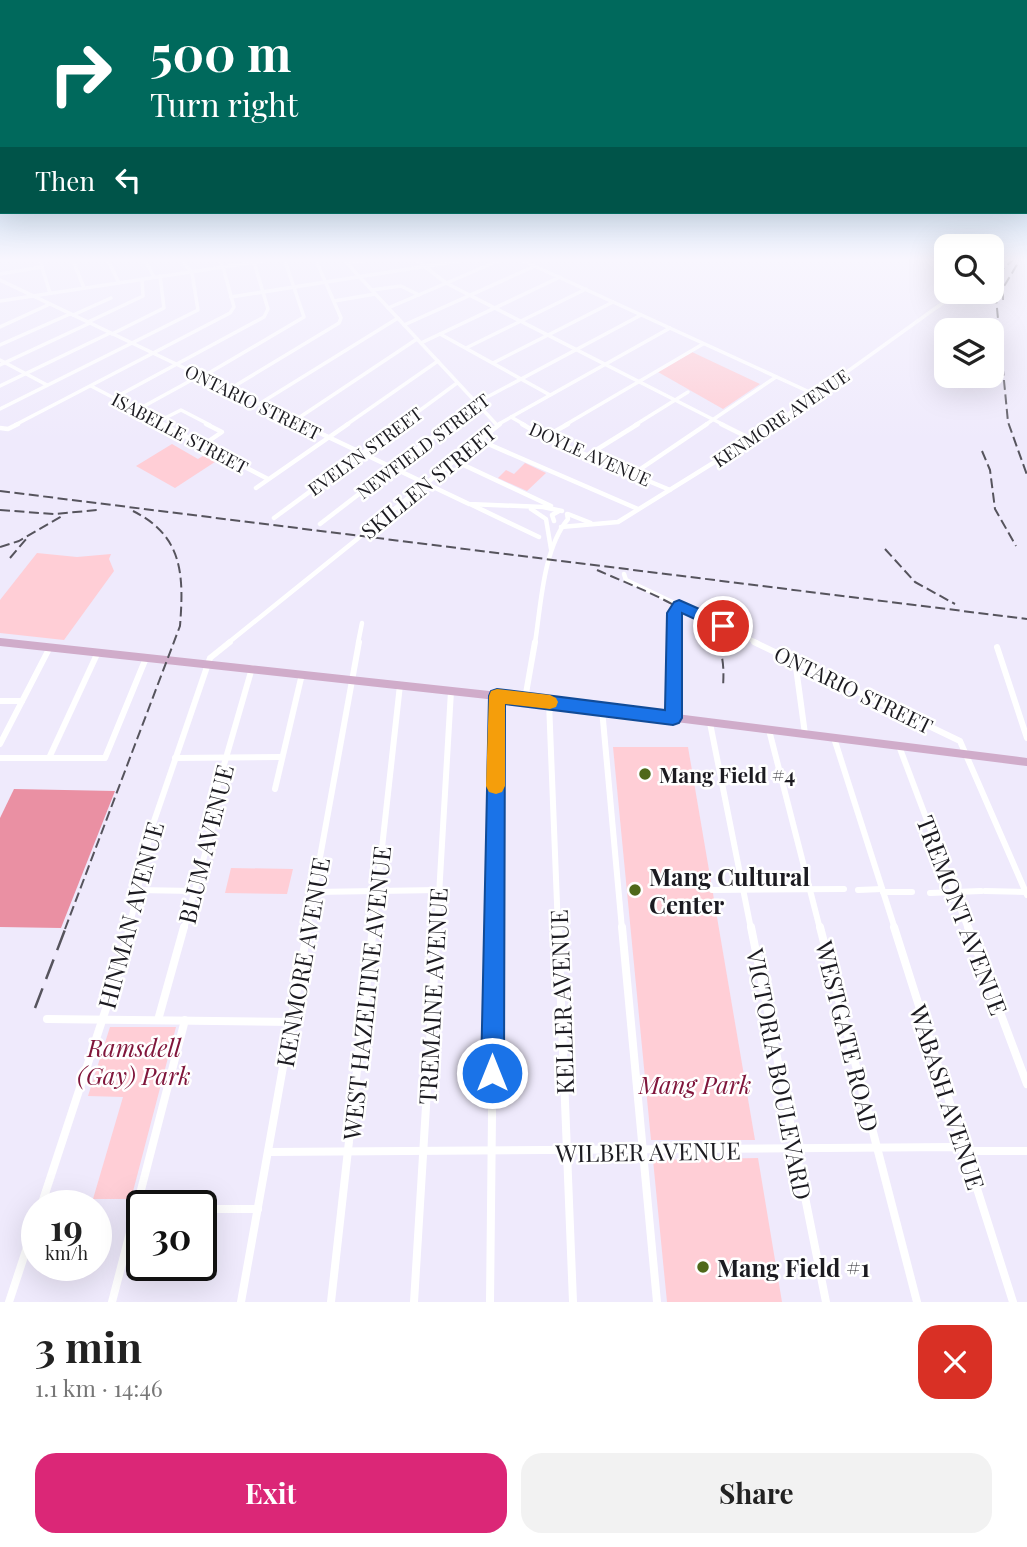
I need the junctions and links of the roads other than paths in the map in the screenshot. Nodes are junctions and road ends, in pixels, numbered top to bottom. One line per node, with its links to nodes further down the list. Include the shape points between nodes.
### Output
1 (18, 319): 24 (street)
2 (61, 319): 32 (street)
3 (81, 319): 22 (street, ONTARIO STREET)
4 (98, 319): 22 (street)
5 (141, 319): 26 (street)
6 (180, 319): 30 (street)
7 (219, 319): 35 (street)
8 (261, 319): 40 (street)
9 (302, 319): 44 (street)
10 (341, 319): 52 (street)
11 (397, 319): 59 (street)
12 (399, 319): 23 (street)
13 (418, 319): 23 (street)
14 (472, 319): 27 (street)
15 (517, 319): 21 (street)
16 (526, 319): 21 (street)
17 (579, 319): 28 (street)
18 (634, 319): 34 (street, NEWFIELD STREET)
19 (649, 319): 25 (street)
20 (921, 319): 55 (street, KENMORE AVENUE)
21 (521, 321): 28 (street); 33 (street)
22 (89, 323): 26 (street, ONTARIO STREET); 38 (street)
23 (404, 325): 29 (street)
24 (0, 327)
25 (670, 328): 31 (street); 41 (street, SKILLEN STREET)
26 (111, 333): 30 (street, ONTARIO STREET); 43 (street)
27 (440, 334): 29 (street); 33 (street)
28 (548, 335): 34 (street); 39 (street)
29 (419, 341): 37 (street); 65 (street)
30 (132, 343): 35 (street, ONTARIO STREET); 49 (street)
31 (703, 344): 45 (street); 47 (street)
32 (0, 345)
33 (466, 348): 39 (street)
34 (576, 349): 41 (street); 46 (street, NEWFIELD STREET)
35 (153, 353): 40 (street, ONTARIO STREET); 51 (street)
36 (0, 360): 38 (street)
37 (438, 362): 48 (street); 69 (street)
38 (6, 363): 42 (street); 43 (street)
39 (493, 363): 46 (street)
40 (176, 364): 44 (street, ONTARIO STREET); 56 (street)
41 (605, 364): 47 (street); 54 (street, SKILLEN STREET)
42 (0, 365)
43 (26, 374): 49 (street); 50 (street)
44 (201, 376): 52 (street, ONTARIO STREET); 61 (street)
45 (776, 377): 55 (street); 63 (street)
46 (521, 379): 54 (street); 58 (street, NEWFIELD STREET)
47 (639, 382): 57 (street); 68 (street)
48 (457, 383): 58 (street); 73 (street, EVELYN STREET)
49 (47, 385): 60 (street)
50 (0, 386)
51 (91, 386): 56 (street, ISABELLE STREET); 67 (street, via 8,429)
52 (228, 390): 59 (street, ONTARIO STREET)
53 (688, 392): 57 (street)
54 (550, 395): 62 (street, SKILLEN STREET)
55 (816, 395): 71 (street, KENMORE AVENUE)
56 (114, 398): 61 (street, ISABELLE STREET)
57 (675, 400): 63 (street); 74 (street)
58 (476, 403): 66 (street); 76 (street, NEWFIELD STREET)
59 (259, 404): 65 (street, ONTARIO STREET)
60 (0, 409)
61 (137, 410): 64 (street, ISABELLE STREET)
62 (511, 417): 66 (street, SKILLEN STREET); 68 (street, DOYLE AVENUE)
63 (713, 420): 71 (street); 77 (street)
64 (159, 421): 72 (street, ISABELLE STREET); 72 (street, via 179,410 222,433)
65 (293, 421): 69 (street, ONTARIO STREET)
66 (496, 425): 70 (street, SKILLEN STREET)
67 (0, 428)
68 (545, 437): 74 (street, DOYLE AVENUE)
69 (328, 438): 73 (street, ONTARIO STREET); 78 (street)
70 (478, 440): 75 (street, SKILLEN STREET); 85 (street)
71 (753, 440): 81 (street, KENMORE AVENUE)
72 (203, 445): 78 (street, ISABELLE STREET)
73 (361, 453): 76 (street, ONTARIO STREET); 87 (street, EVELYN STREET)
74 (588, 455): 77 (street, DOYLE AVENUE)
75 (453, 460): 79 (street, SKILLEN STREET); 84 (street)
76 (393, 468): 79 (street, ONTARIO STREET); 89 (street, NEWFIELD STREET)
77 (633, 474): 81 (street, DOYLE AVENUE)
78 (268, 479): 80 (street)
79 (425, 483): 82 (street, ONTARIO STREET); 102 (street, SKILLEN STREET)
80 (256, 488)
81 (671, 490): 85 (street, KENMORE AVENUE)
82 (469, 504): 83 (street, ONTARIO STREET); 91 (street, ONTARIO STREET)
83 (511, 505): 84 (street, ONTARIO STREET); 88 (street, ONTARIO STREET, via 535,510)
84 (553, 508): 86 (street, ONTARIO STREET)
85 (638, 509): 90 (street, KENMORE AVENUE, via 618,522)
86 (565, 513): 88 (street); 88 (street, via 568,519); 90 (street)
87 (274, 518)
88 (557, 522): 90 (street, KENMORE AVENUE); 92 (street); 92 (street)
89 (320, 524)
90 (594, 524)
91 (539, 537)
92 (551, 551): 109 (street)
93 (624, 574): 94 (street, ONTARIO STREET, via 626,580)
94 (679, 606): 101 (street, ONTARIO STREET); 114 (street, via 675,613)
95 (362, 623): 105 (street, KENMORE AVENUE)
96 (0, 642): 97 (main road)
97 (50, 647): 99 (main road); 111 (street)
98 (997, 647): 119 (street)
99 (98, 652): 100 (main road); 125 (street)
100 (146, 657): 102 (main road); 125 (street, via 106,758)
101 (795, 660): 117 (street); 122 (street, ONTARIO STREET, via 953,736)
102 (207, 663): 103 (main road); 126 (street, HINMAN AVENUE)
103 (252, 668): 104 (main road); 127 (street, BLUM AVENUE)
104 (302, 674): 105 (main road); 123 (street)
105 (352, 679): 106 (main road); 139 (street, KENMORE AVENUE)
106 (400, 685): 107 (main road); 140 (street, WEST HAZELTINE AVENUE)
107 (451, 691): 108 (main road); 132 (street, TREMAINE AVENUE)
108 (497, 696): 109 (main road); 156 (street)
109 (526, 699): 112 (main road)
110 (0, 701): 111 (street)
111 (22, 701): 120 (street)
112 (549, 702): 113 (main road); 160 (street, KELLER AVENUE)
113 (602, 709): 114 (main road); 157 (street)
114 (673, 718): 115 (main road)
115 (710, 723): 116 (main road); 134 (street, VICTORIA BOULEVARD)
116 (769, 730): 117 (main road); 135 (street, WESTGATE ROAD)
117 (805, 734): 118 (main road)
118 (834, 738): 121 (main road); 138 (street, WABASH AVENUE)
119 (1027, 738)
120 (0, 744)
121 (900, 746): 122 (main road); 143 (street, TREMONT AVENUE)
122 (965, 754): 128 (main road); 144 (street)
123 (282, 757): 127 (street); 129 (street)
124 (0, 758): 125 (street)
125 (49, 758)
126 (175, 758): 127 (street); 131 (street, HINMAN AVENUE)
127 (226, 758): 137 (street, BLUM AVENUE)
128 (1027, 762)
129 (275, 789)
130 (844, 889): 135 (street)
131 (136, 890): 137 (street); 146 (street, HINMAN AVENUE, via 128,937)
132 (439, 890): 140 (street); 155 (street, TREMAINE AVENUE)
133 (712, 890): 134 (street)
134 (744, 890): 135 (street); 152 (street, VICTORIA BOULEVARD)
135 (810, 890): 151 (street, WESTGATE ROAD)
136 (858, 890): 138 (street)
137 (195, 891): 147 (street, BLUM AVENUE)
138 (883, 891): 141 (street); 153 (street, WABASH AVENUE)
139 (314, 892): 140 (street); 149 (street, KENMORE AVENUE)
140 (377, 892): 154 (street, WEST HAZELTINE AVENUE)
141 (912, 892)
142 (930, 892): 143 (street)
143 (954, 892): 144 (street); 150 (street, TREMONT AVENUE)
144 (1027, 893)
145 (47, 1019): 146 (street)
146 (102, 1019): 147 (street); 161 (street, HINMAN AVENUE)
147 (158, 1020): 148 (street)
148 (186, 1020): 149 (street); 166 (street)
149 (291, 1022): 159 (street, KENMORE AVENUE)
150 (1027, 1084)
151 (877, 1148): 152 (street, WILBER AVENUE); 153 (street, WILBER AVENUE); 174 (street, WESTGATE ROAD)
152 (795, 1149): 157 (street, WILBER AVENUE); 173 (street, VICTORIA BOULEVARD)
153 (964, 1149): 158 (street, WILBER AVENUE); 175 (street, WABASH AVENUE)
154 (348, 1151): 155 (street, WILBER AVENUE); 159 (street, WILBER AVENUE); 168 (street, WEST HAZELTINE AVENUE)
155 (423, 1151): 156 (street, WILBER AVENUE); 169 (street, TREMAINE AVENUE)
156 (491, 1151): 160 (street, WILBER AVENUE); 170 (street)
157 (643, 1151): 160 (street, WILBER AVENUE); 172 (street)
158 (1027, 1151)
159 (268, 1152): 163 (street, KENMORE AVENUE)
160 (567, 1152): 171 (street, KELLER AVENUE)
161 (46, 1190)
162 (217, 1209): 163 (street)
163 (258, 1209): 167 (street, KENMORE AVENUE)
164 (21, 1266): 165 (street)
165 (9, 1302)
166 (112, 1302)
167 (241, 1302)
168 (331, 1302)
169 (414, 1302)
170 (490, 1302)
171 (573, 1302)
172 (657, 1302)
173 (826, 1302)
174 (917, 1302)
175 (1013, 1302)

